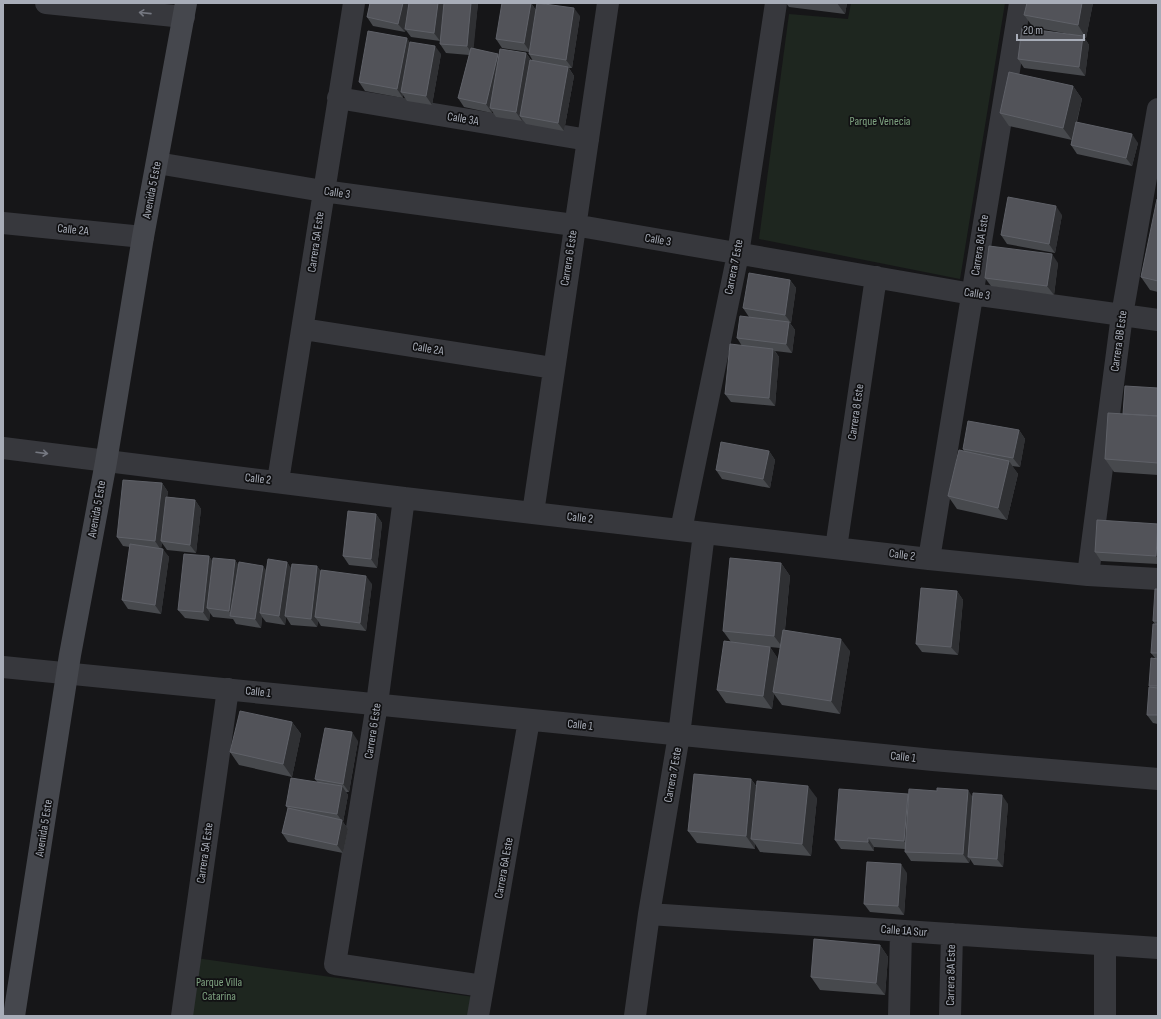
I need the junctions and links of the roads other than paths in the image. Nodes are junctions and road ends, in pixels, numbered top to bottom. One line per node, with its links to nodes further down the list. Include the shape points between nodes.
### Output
1 (46, 3): 6 (street, one-way to 1)
2 (354, 3): 7 (street, Carrera 5A Este)
3 (608, 3): 9 (street, Carrera 6 Este)
4 (776, 3): 15 (street, Carrera 7 Este)
5 (1020, 3): 17 (street, Carrera 8A Este)
6 (185, 10): 10 (main road, Avenida 5 Este)
7 (338, 98): 9 (street, Calle 3A); 11 (street, Carrera 5A Este)
8 (1158, 109): 18 (street, Carrera 8B Este)
9 (588, 140): 13 (street, Carrera 6 Este)
10 (157, 163): 11 (street, Calle 3); 14 (main road, Avenida 5 Este)
11 (323, 191): 13 (street, Calle 3); 20 (street, Carrera 5A Este)
12 (3, 223): 14 (street, Calle 2A)
13 (574, 225): 15 (street, Calle 3); 21 (street, Carrera 6 Este)
14 (143, 237): 23 (main road, Avenida 5 Este)
15 (738, 254): 16 (street, Calle 3); 27 (street, Carrera 7 Este)
16 (876, 277): 17 (street, Calle 3); 29 (street, Carrera 8 Este)
17 (972, 294): 18 (street, Calle 3); 30 (street, Carrera 8A Este)
18 (1122, 315): 19 (street, Calle 3); 31 (street, Carrera 8B Este)
19 (1158, 320)
20 (303, 329): 21 (street, Calle 2A); 24 (street, Carrera 5A Este)
21 (553, 368): 26 (street, Carrera 6 Este)
22 (3, 448): 23 (street, Calle 2, one-way to 23)
23 (106, 462): 24 (street, Calle 2); 34 (main road, Avenida 5 Este)
24 (278, 481): 25 (street, Calle 2)
25 (404, 498): 26 (street, Calle 2); 36 (street, Carrera 6 Este)
26 (533, 513): 27 (street, Calle 2)
27 (681, 530): 28 (street, Calle 2)
28 (704, 533): 29 (street, Calle 2); 38 (street, Carrera 7 Este)
29 (836, 548): 30 (street, Calle 2)
30 (929, 558): 31 (street, Calle 2)
31 (1088, 575): 32 (street, Calle 2)
32 (1158, 579)
33 (3, 667): 34 (street, Calle 1)
34 (68, 673): 35 (street, Calle 1); 46 (main road, Avenida 5 Este)
35 (228, 689): 36 (street, Calle 1); 47 (street, Carrera 5A Este)
36 (377, 704): 37 (street, Calle 1); 45 (street, Carrera 6 Este, via 335,964)
37 (529, 720): 38 (street, Calle 1); 45 (street, Carrera 6A Este)
38 (679, 735): 39 (street, Calle 1, via 933,760); 40 (street, Carrera 7 Este)
39 (1158, 778)
40 (649, 914): 41 (street, Calle 1A Sur); 49 (street, Carrera 7 Este)
41 (901, 931): 42 (street, Calle 1A Sur); 50 (street)
42 (952, 934): 43 (street, Calle 1A Sur); 51 (street, Carrera 8A Este)
43 (1105, 945): 44 (street, Calle 1A Sur); 52 (street)
44 (1158, 948)
45 (483, 986): 48 (street, Carrera 6A Este)
46 (14, 1016)
47 (182, 1016)
48 (478, 1016)
49 (635, 1016)
50 (899, 1016)
51 (950, 1016)
52 (1105, 1016)

